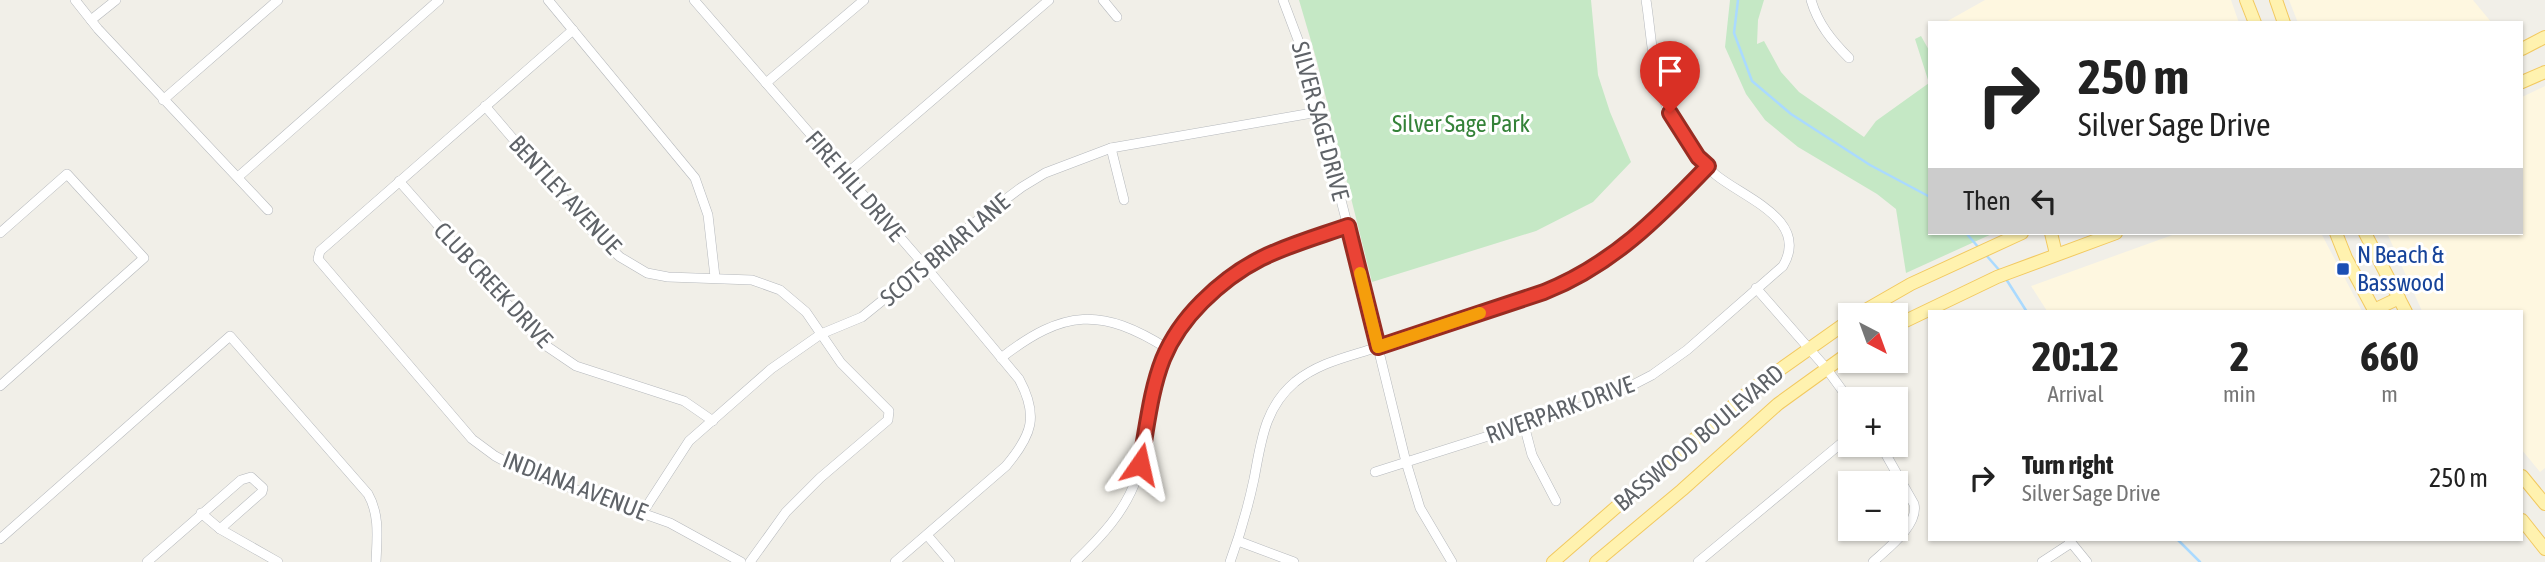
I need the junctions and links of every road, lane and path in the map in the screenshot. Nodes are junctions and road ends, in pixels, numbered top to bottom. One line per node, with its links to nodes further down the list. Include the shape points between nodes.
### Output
1 (75, 0): 16 (street)
2 (116, 0): 16 (street)
3 (278, 0): 26 (street)
4 (439, 0): 32 (street)
5 (548, 0): 19 (street)
6 (694, 0): 25 (street, FIRE HILL DRIVE)
7 (864, 0): 25 (street)
8 (1049, 0): 31 (street)
9 (1103, 0): 15 (street)
10 (1283, 0): 28 (street, SILVER SAGE DRIVE)
11 (1646, 0): 30 (street, via 1662,95 1683,135)
12 (1811, 0): 22 (street, via 1824,29)
13 (2246, 0): 17 (main road)
14 (2276, 0): 18 (main road)
15 (1117, 17)
16 (92, 20): 26 (street)
17 (2254, 21)
18 (2283, 21)
19 (573, 30): 27 (street); 45 (street, via 695,178 708,215)
20 (2545, 37): 21 (main road)
21 (2523, 48)
22 (1849, 58)
23 (2545, 72): 24 (main road)
24 (2523, 82)
25 (766, 83): 31 (street, FIRE HILL DRIVE)
26 (163, 100): 32 (street)
27 (485, 106): 33 (street); 45 (street, BENTLEY AVENUE, via 592,231 620,257 668,277)
28 (1318, 112): 29 (street, SCOTS BRIAR LANE); 36 (street, SILVER SAGE DRIVE)
29 (1111, 148): 34 (street); 44 (street, SCOTS BRIAR LANE, via 1067,163 1022,187 950,241)
30 (1708, 166): 46 (street, RIVERPARK DRIVE, via 1775,216 1787,234 1790,254 1783,266); 57 (street, via 1662,215 1592,270 1544,292)
31 (845, 175): 44 (street, FIRE HILL DRIVE)
32 (238, 177): 35 (street)
33 (399, 181): 65 (street, CLUB CREEK DRIVE, via 526,327 557,354 576,366 684,401); 74 (street, INDIANA AVENUE, via 320,251 318,259 472,439 523,471)
34 (1124, 200)
35 (268, 210)
36 (1348, 226): 57 (street, SILVER SAGE DRIVE); 59 (street, via 1246,265 1193,312)
37 (0, 233): 63 (street, via 67,174 144,258)
38 (2017, 235): 48 (main road)
39 (2051, 235): 43 (main road)
40 (2110, 235): 43 (main road)
41 (2337, 235): 50 (main road)
42 (2366, 235): 47 (main road)
43 (2056, 254): 49 (main road, via 1987,281)
44 (925, 266): 56 (street, SCOTS BRIAR LANE, via 862,317); 60 (street, FIRE HILL DRIVE)
45 (715, 277): 56 (street, BENTLEY AVENUE, via 752,280 780,290 806,312)
46 (1756, 288): 58 (street); 66 (street, RIVERPARK DRIVE, via 1652,375 1589,404)
47 (2399, 298): 51 (main road); 52 (main road)
48 (1878, 303)
49 (1931, 310)
50 (2373, 310)
51 (2376, 310)
52 (2405, 310)
53 (1928, 311): 54 (main road)
54 (1908, 320)
55 (1838, 328): 58 (main road, BASSWOOD BOULEVARD)
56 (821, 334): 65 (street, SCOTS BRIAR LANE, via 771,369); 87 (street, BENTLEY AVENUE, via 863,387 886,406 888,420 786,512)
57 (1378, 347): 69 (street, SILVER SAGE DRIVE); 80 (street, via 1335,360 1285,392 1265,423)
58 (1808, 348): 62 (street); 94 (main road, BASSWOOD BOULEVARD, via 1742,398)
59 (1168, 349): 60 (street, via 1133,329 1090,318 1039,331); 90 (street, via 1133,486 1119,515)
60 (1001, 358): 78 (street, FIRE HILL DRIVE, via 1027,394 1029,432 1006,466)
61 (1838, 360): 62 (main road, BASSWOOD BOULEVARD)
62 (1826, 368): 64 (street); 95 (main road, BASSWOOD BOULEVARD)
63 (0, 386)
64 (1840, 387)
65 (713, 421): 74 (street, SCOTS BRIAR LANE, via 683,447)
66 (1524, 425): 69 (street, RIVERPARK DRIVE); 72 (street, via 1532,455)
67 (1838, 446): 96 (street)
68 (1887, 457): 97 (street, via 1915,511 1912,521)
69 (1406, 462): 70 (street, RIVERPARK DRIVE); 93 (street, SILVER SAGE DRIVE, via 1420,508)
70 (1375, 472)
71 (2523, 477): 73 (main road)
72 (1556, 501)
73 (2545, 504)
74 (643, 512): 86 (street, INDIANA AVENUE)
75 (201, 513): 77 (street); 77 (street, via 246,476 257,481 262,492); 83 (street)
76 (2523, 521): 82 (main road)
77 (219, 528): 84 (street)
78 (927, 535): 88 (street, FIRE HILL DRIVE); 89 (street)
79 (0, 539): 85 (street, via 230,336 368,494 376,514)
80 (1238, 541): 91 (street); 92 (street)
81 (2070, 541): 98 (street); 99 (street)
82 (2545, 549)
83 (147, 562)
84 (278, 562)
85 (376, 562)
86 (741, 562)
87 (750, 562)
88 (895, 562)
89 (950, 562)
90 (1075, 562)
91 (1230, 562)
92 (1294, 562)
93 (1452, 562)
94 (1553, 562)
95 (1596, 562)
96 (1698, 562)
97 (1873, 562)
98 (2042, 562)
99 (2087, 562)

